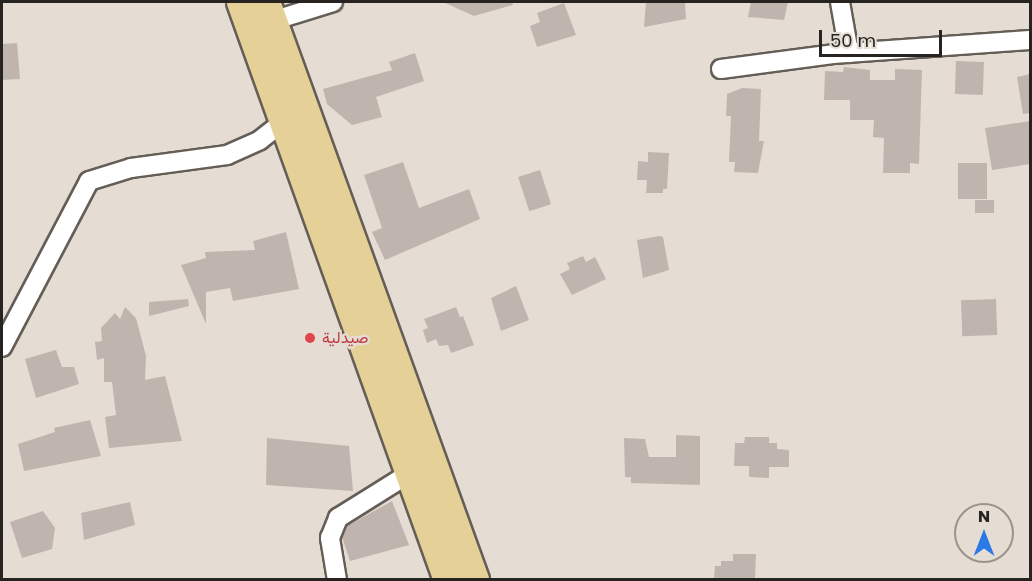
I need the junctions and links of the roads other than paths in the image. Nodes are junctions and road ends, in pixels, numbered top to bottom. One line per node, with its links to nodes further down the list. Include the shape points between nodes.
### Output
1 (242, 2): 8 (main road)
2 (333, 2): 4 (street)
3 (840, 2): 6 (street)
4 (268, 11): 13 (main road)
5 (1030, 40): 6 (street)
6 (849, 53): 7 (street)
7 (720, 69)
8 (284, 122): 9 (street, via 260,140 227,155 131,168 89,181); 10 (main road)
9 (2, 347)
10 (410, 473): 11 (street, via 338,518 330,538); 12 (main road)
11 (337, 579)
12 (449, 579)
13 (474, 579)

